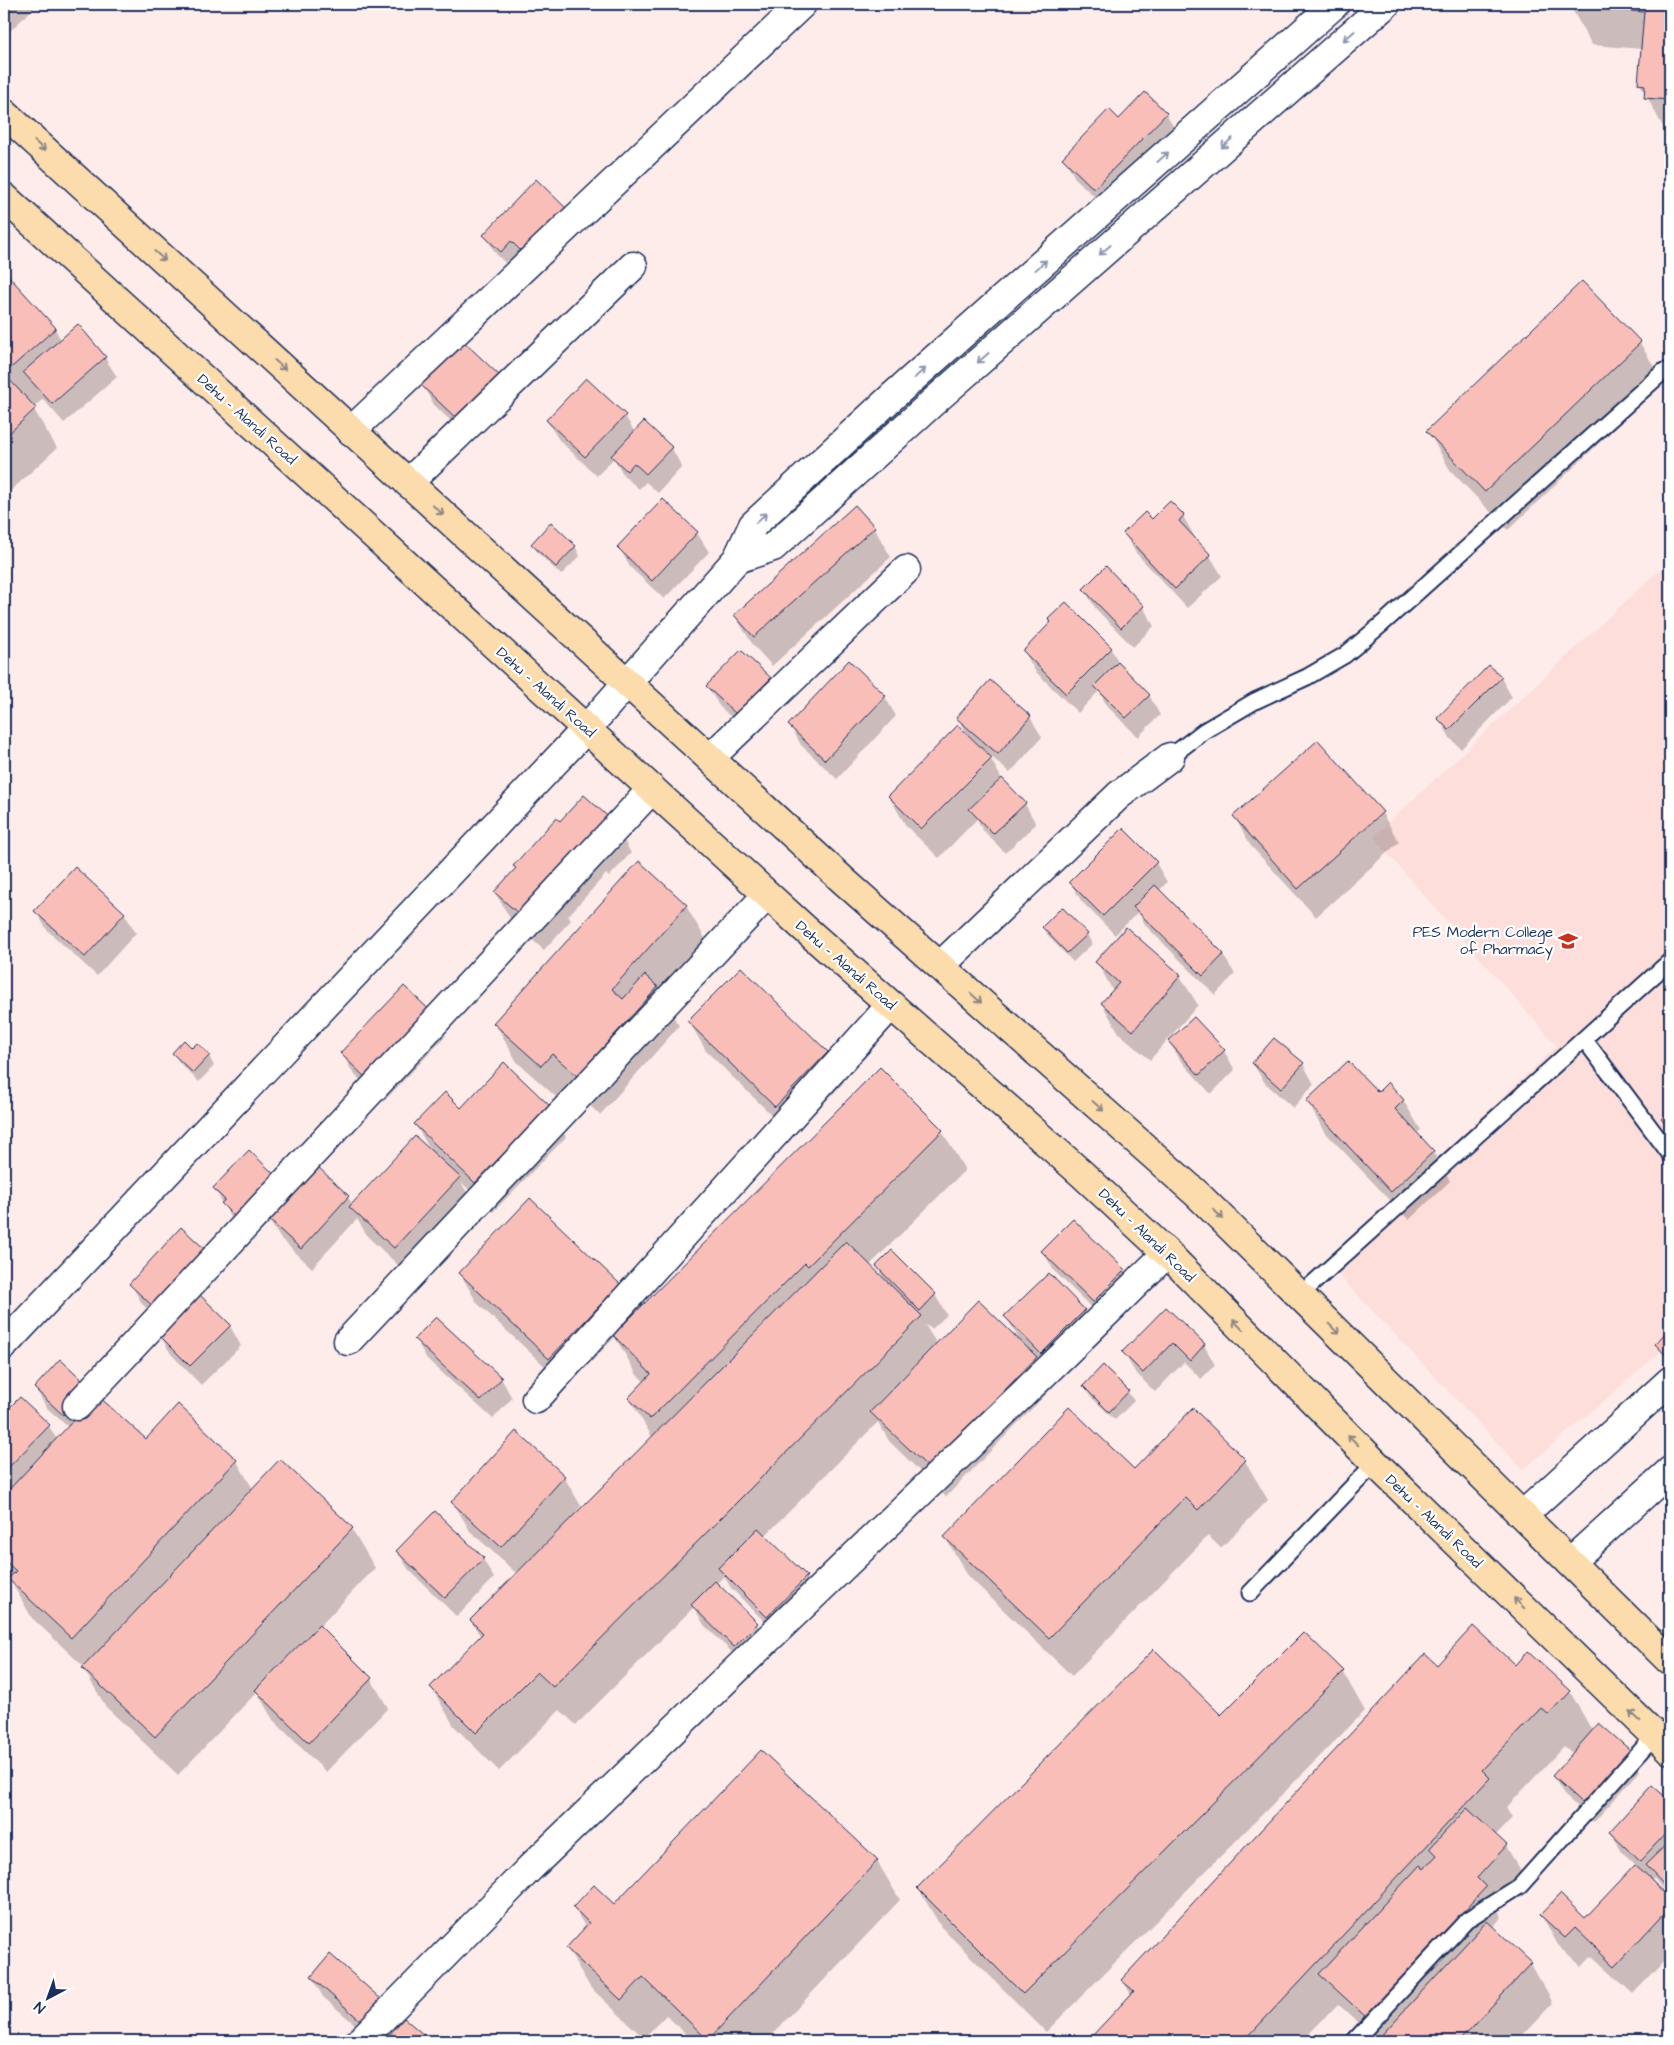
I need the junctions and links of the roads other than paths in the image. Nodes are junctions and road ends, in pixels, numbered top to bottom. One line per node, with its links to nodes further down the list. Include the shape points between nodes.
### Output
1 (802, 4): 10 (street)
2 (1335, 4): 8 (street, one-way to 2)
3 (1386, 4): 9 (street, one-way to 9)
4 (4, 113): 10 (main road, one-way to 10)
5 (4, 197): 15 (main road, Dehu - Alandi Road)
6 (632, 266): 11 (street)
7 (1664, 371): 16 (lane, via 1345,655 1307,677 1255,700 1204,730)
8 (894, 395): 9 (street); 12 (street, one-way to 8, via 753,525)
9 (916, 418): 12 (street, via 773,547)
10 (351, 431): 11 (main road)
11 (408, 483): 14 (main road, one-way to 14)
12 (737, 559): 14 (street)
13 (906, 570): 17 (street)
14 (627, 683): 15 (street); 17 (main road)
15 (586, 729): 18 (main road, Dehu - Alandi Road); 28 (street)
16 (1170, 757): 21 (street, via 1119,795)
17 (710, 758): 21 (main road)
18 (652, 789): 19 (main road, Dehu - Alandi Road); 31 (street)
19 (767, 895): 22 (main road, Dehu - Alandi Road); 27 (street)
20 (1670, 961): 23 (lane)
21 (940, 966): 26 (main road, one-way to 26, via 1197,1194)
22 (891, 1005): 25 (main road, Dehu - Alandi Road, via 1082,1173); 30 (street)
23 (1584, 1039): 24 (lane); 26 (lane)
24 (1670, 1154)
25 (1167, 1253): 32 (main road, Dehu - Alandi Road, one-way to 25); 39 (street, via 530,1868)
26 (1300, 1295): 34 (main road, one-way to 34)
27 (348, 1341)
28 (4, 1345)
29 (1670, 1381): 34 (street)
30 (536, 1399)
31 (76, 1406)
32 (1375, 1463): 36 (lane); 38 (main road, Dehu - Alandi Road, one-way to 32)
33 (1670, 1471): 35 (street)
34 (1523, 1515): 35 (main road)
35 (1570, 1562): 37 (main road)
36 (1250, 1593)
37 (1670, 1661)
38 (1662, 1742): 40 (lane, via 1520,1886 1468,1919)
39 (360, 2041)
40 (1354, 2041)

